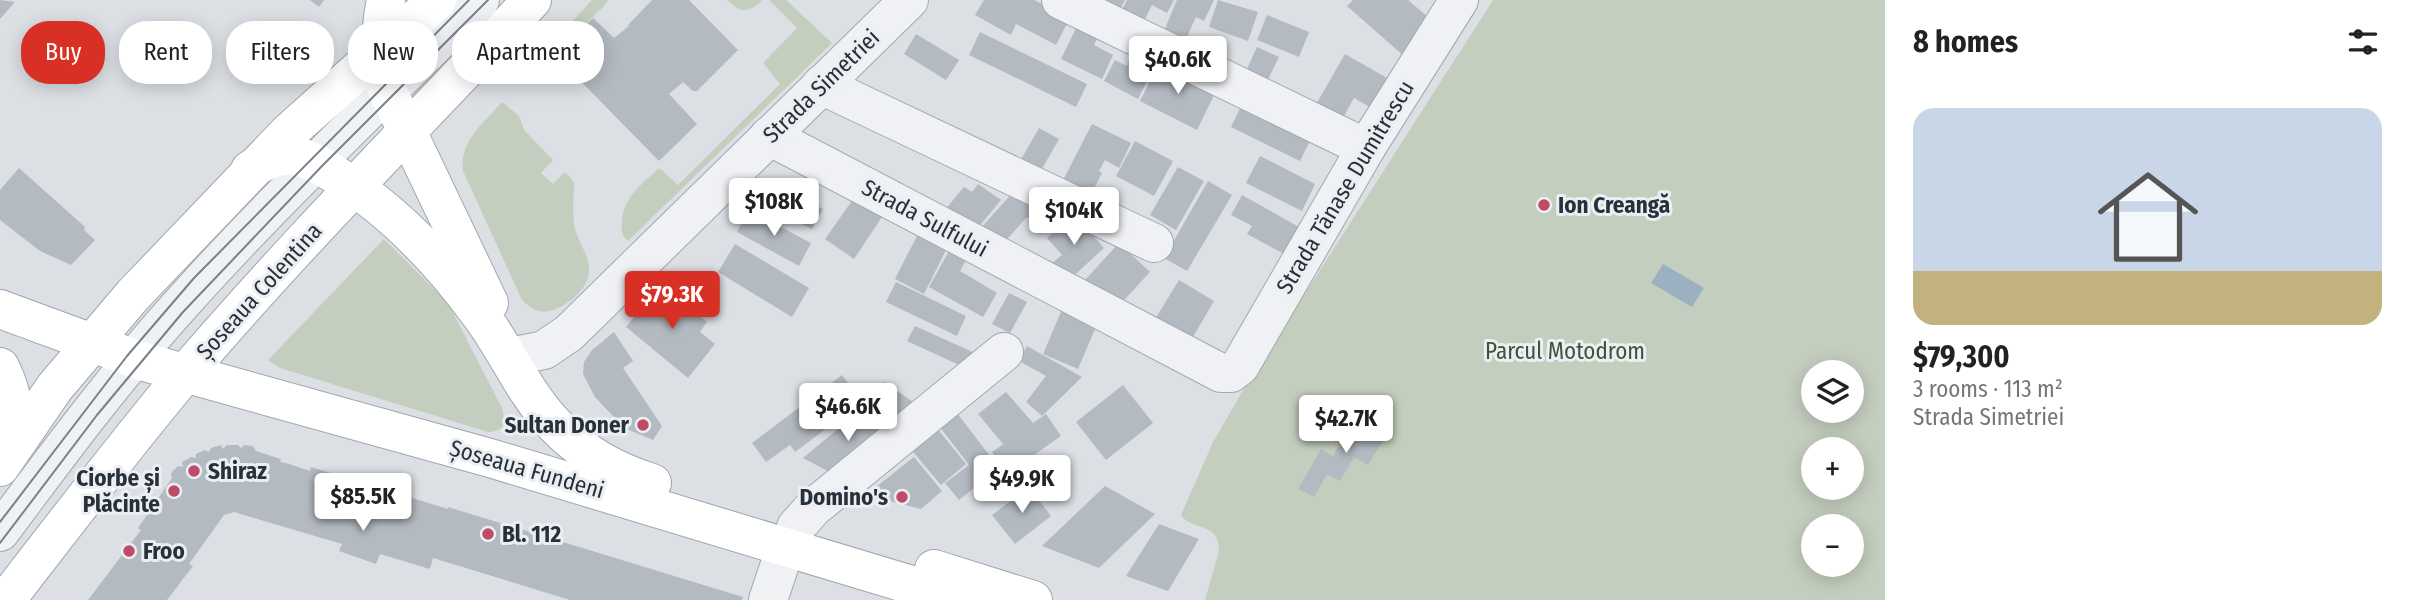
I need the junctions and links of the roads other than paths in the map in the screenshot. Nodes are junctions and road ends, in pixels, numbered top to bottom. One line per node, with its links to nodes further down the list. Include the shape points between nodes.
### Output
1 (386, 0): 8 (main road, Șoseaua Fundeni)
2 (437, 0): 9 (main road)
3 (480, 0): 13 (street)
4 (532, 0): 14 (main road, Șoseaua Colentina)
5 (909, 0): 12 (street, Strada Simetriei)
6 (1061, 0): 16 (street)
7 (1459, 0): 16 (street, Strada Tănase Dumitrescu)
8 (383, 21)
9 (414, 21)
10 (348, 79): 18 (main road)
11 (386, 84): 13 (main road, Șoseaua Fundeni)
12 (821, 85): 15 (street, Strada Simetriei); 20 (street)
13 (388, 92): 14 (main road, Șoseaua Fundeni); 17 (street)
14 (407, 132): 19 (main road, Șoseaua Colentina); 24 (main road, Șoseaua Fundeni, via 478,279)
15 (769, 136): 24 (street, Strada Simetriei, via 569,333 544,351); 27 (street, Strada Sulfului, via 1221,373)
16 (1366, 148): 27 (street, Strada Tănase Dumitrescu, via 1240,366)
17 (316, 163): 18 (main road, via 295,156 277,157); 19 (main road, Șoseaua Fundeni); 25 (street)
18 (250, 170): 22 (main road)
19 (354, 187): 24 (main road, Șoseaua Fundeni, via 386,211 446,272); 28 (main road, Șoseaua Colentina)
20 (1154, 243)
21 (0, 309): 22 (main road, Șoseaua Fundeni)
22 (91, 344): 25 (main road, Șoseaua Fundeni); 31 (main road)
23 (1004, 352): 33 (street, via 813,508)
24 (510, 358): 29 (main road, Șoseaua Fundeni)
25 (134, 359): 28 (main road, Șoseaua Fundeni); 32 (street)
26 (0, 367): 31 (main road, via 15,419)
27 (1231, 373)
28 (185, 374): 30 (main road, Șoseaua Fundeni); 34 (main road, Șoseaua Colentina)
29 (531, 395): 30 (main road, via 527,429 520,439); 33 (main road, Șoseaua Fundeni, via 563,434 610,467)
30 (490, 458): 33 (main road, Șoseaua Fundeni)
31 (3, 463)
32 (0, 532)
33 (791, 536): 35 (street); 36 (main road, Șoseaua Fundeni); 37 (main road, Șoseaua Fundeni)
34 (6, 600)
35 (768, 600)
36 (961, 600)
37 (1033, 600)

